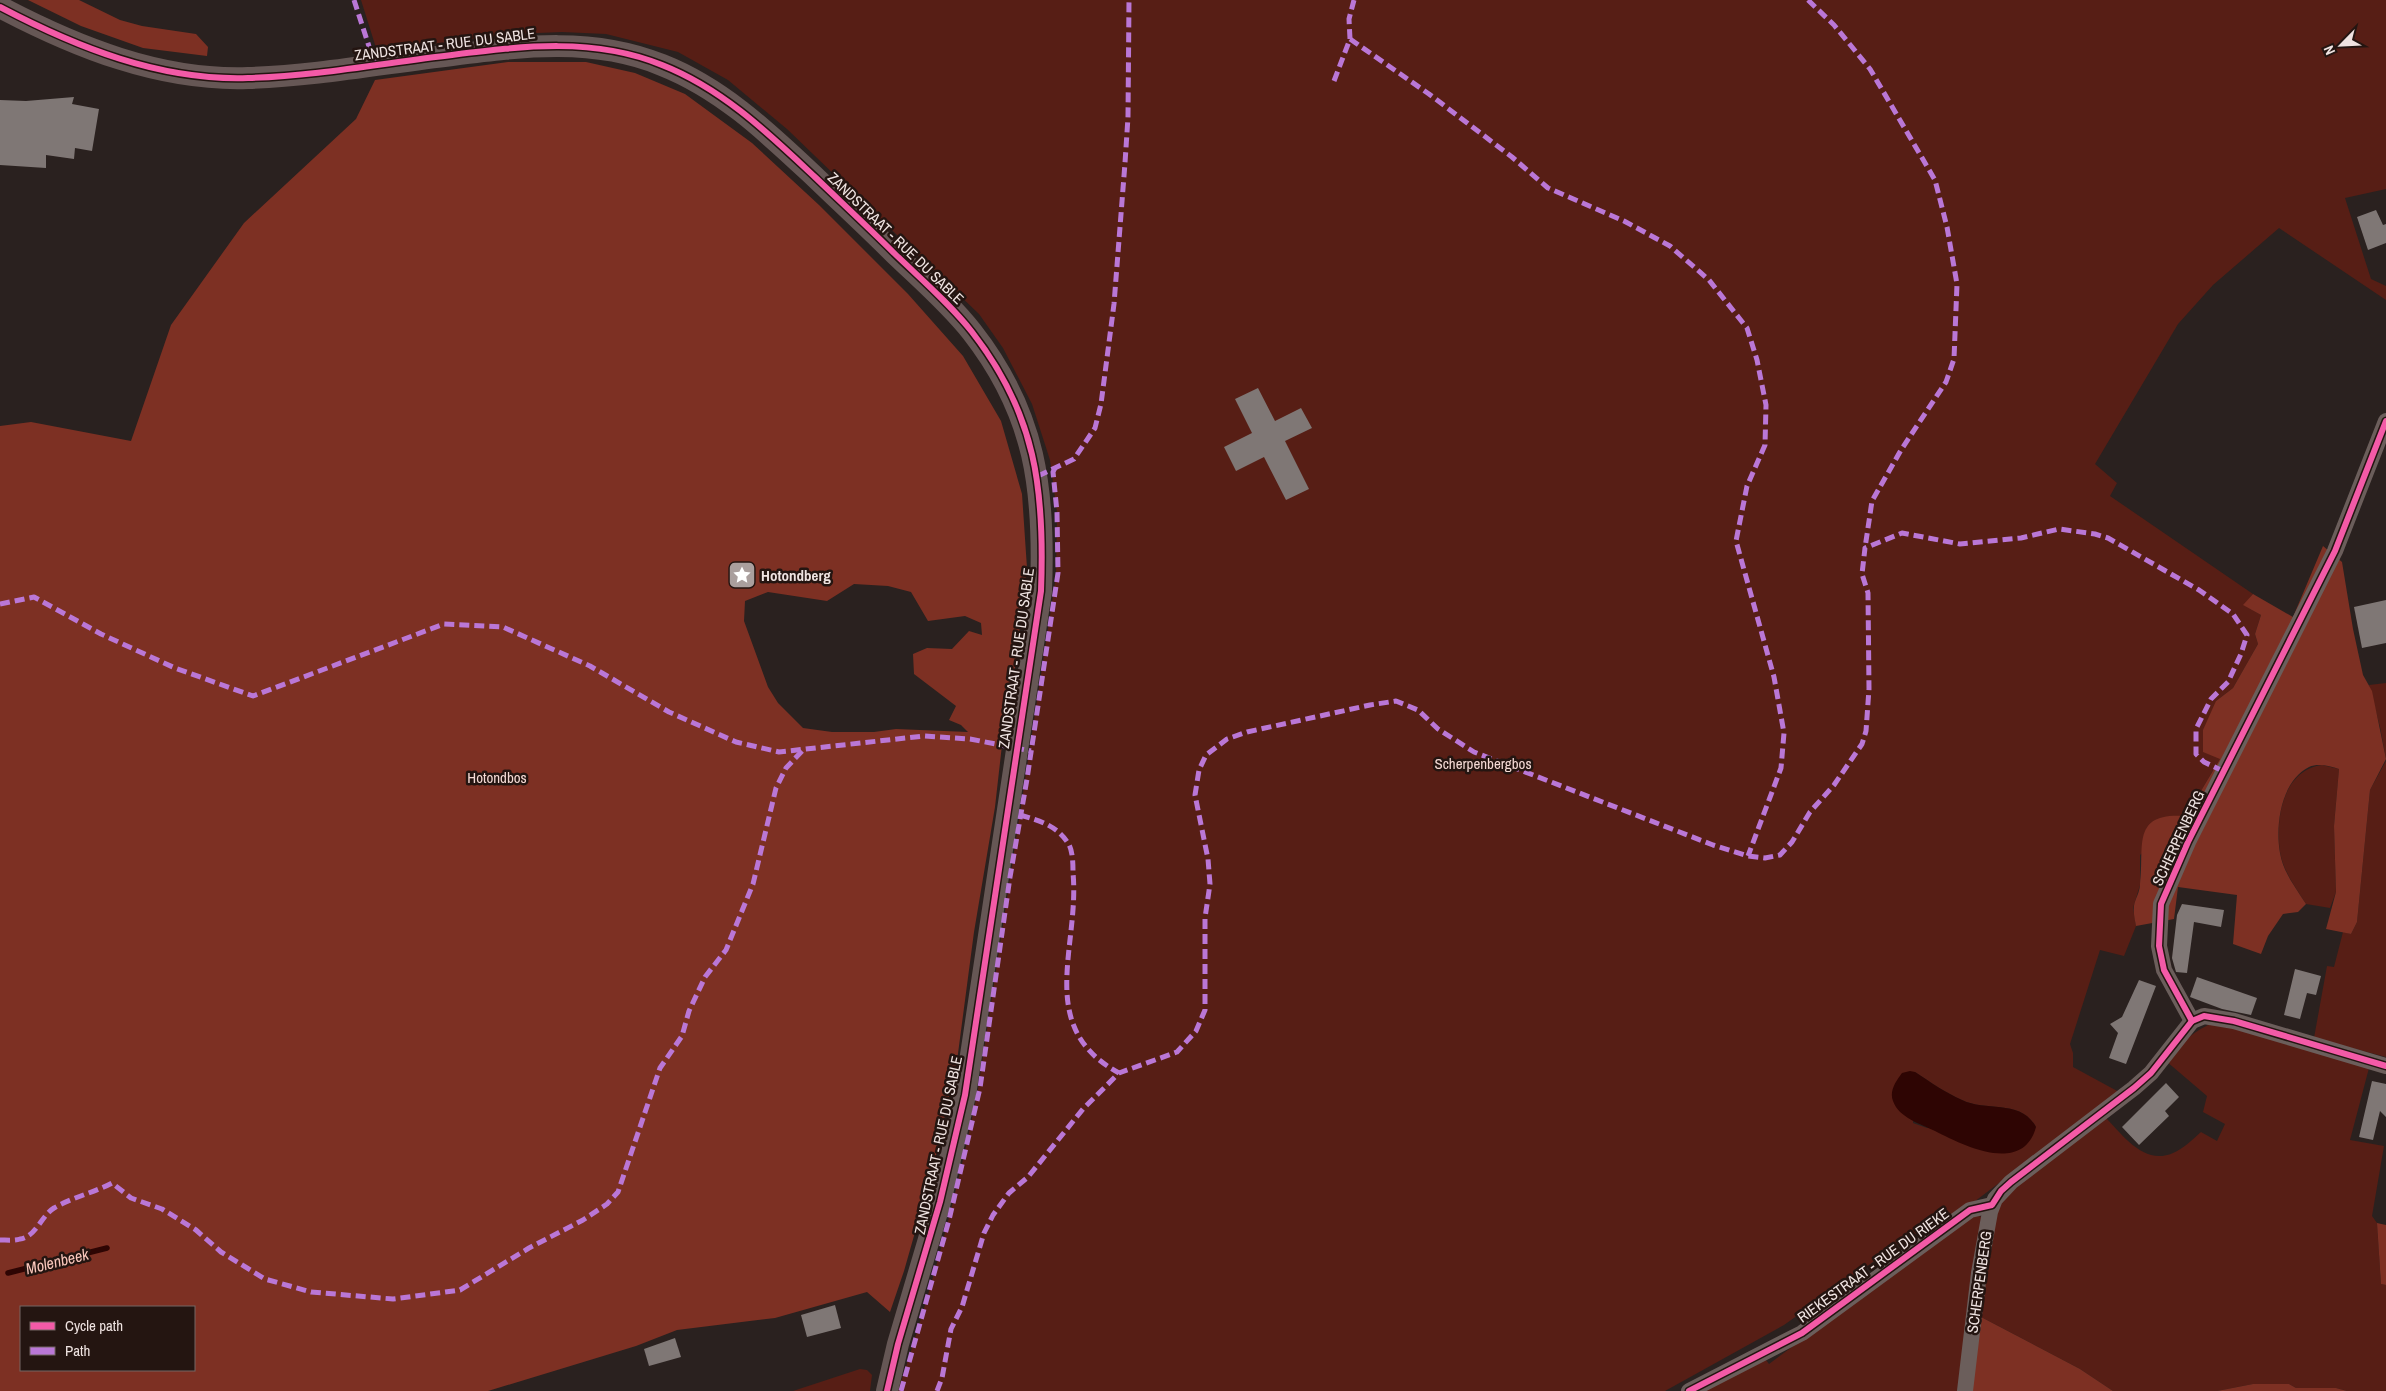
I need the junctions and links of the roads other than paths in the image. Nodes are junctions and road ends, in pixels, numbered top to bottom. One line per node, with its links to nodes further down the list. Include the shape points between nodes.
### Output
1 (0, 6): 6 (main road, ZANDSTRAAT - RUE DU SABLE, via 64,39 126,62 211,76 296,75 526,45 604,49 662,65 723,97 773,139 963,321 993,363 1014,402 1032,448 1038,476 1043,533 1041,591 965,1095 940,1202)
2 (2386, 421): 3 (street, SCHERPENBERG, via 2334,551 2184,849 2161,904 2159,946 2164,970)
3 (2192, 1021): 4 (street, via 2204,1016 2234,1021); 5 (street, SCHERPENBERG, via 2134,1088 2011,1182)
4 (2386, 1066)
5 (1992, 1205): 7 (street, RIEKESTRAAT - RUE DU RIEKE, via 1970,1210 1802,1333); 8 (street, SCHERPENBERG)
6 (887, 1391)
7 (1689, 1391)
8 (1965, 1391)

